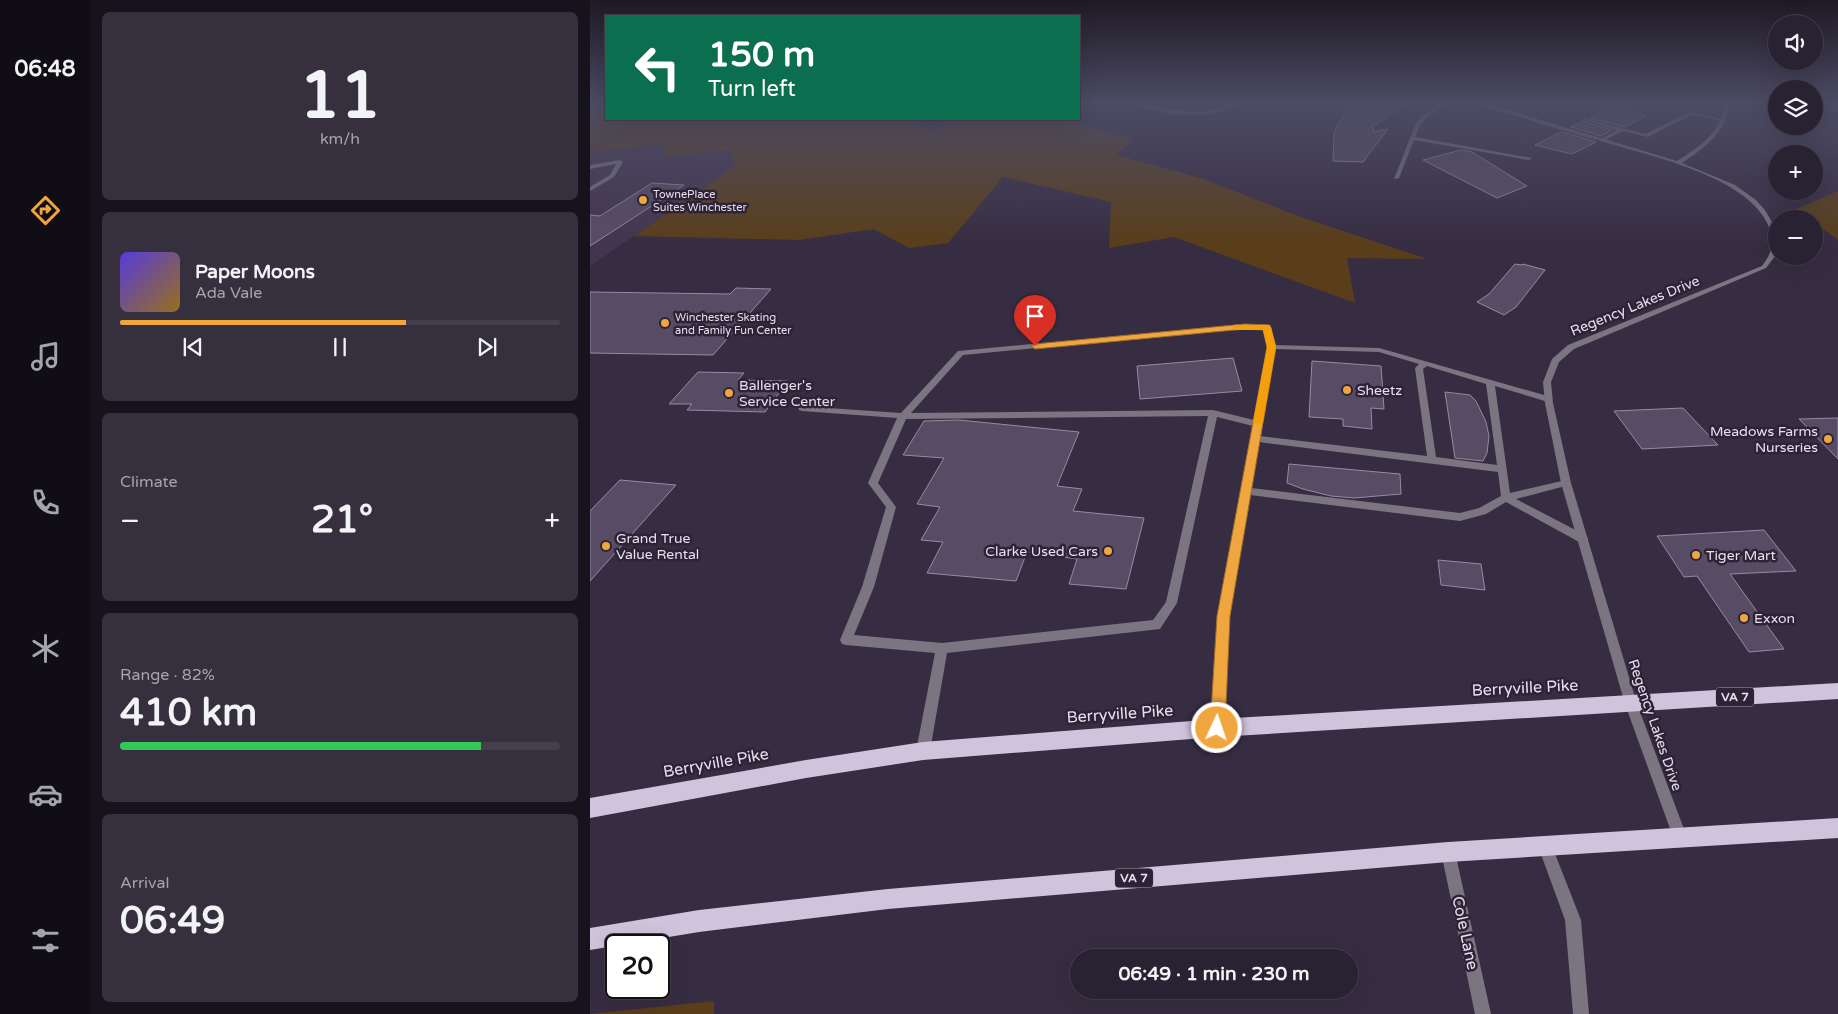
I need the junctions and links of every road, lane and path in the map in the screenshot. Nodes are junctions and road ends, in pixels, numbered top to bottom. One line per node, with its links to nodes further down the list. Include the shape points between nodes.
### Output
1 (1407, 150): 9 (street)
2 (1484, 150): 5 (street)
3 (1635, 150): 6 (street, Regency Lakes Drive)
4 (1696, 150): 6 (street)
5 (1529, 158)
6 (1678, 164): 15 (street, Regency Lakes Drive, via 1735,187 1759,206 1768,216 1774,231 1776,252 1771,261 1754,272 1585,340 1563,352 1550,372)
7 (590, 167): 8 (street, via 620,162)
8 (612, 176): 10 (street); 11 (street)
9 (1396, 178)
10 (590, 180)
11 (590, 189)
12 (1271, 347): 13 (street, via 1379,350); 18 (street, via 1267,327 1245,326 960,352); 19 (street)
13 (1426, 363): 14 (street); 21 (street, via 1419,368)
14 (1490, 381): 15 (street); 22 (street)
15 (1548, 399): 23 (street, Regency Lakes Drive)
16 (802, 408): 18 (street)
17 (1212, 413): 18 (street); 19 (street); 27 (street, via 1171,604 1156,624)
18 (903, 416): 27 (street, via 873,483 891,507 868,587 846,640)
19 (1258, 424): 20 (street)
20 (1255, 438): 21 (street); 24 (street)
21 (1432, 460): 22 (street)
22 (1502, 468): 25 (street)
23 (1566, 483): 25 (street); 26 (street, Regency Lakes Drive)
24 (1246, 491): 25 (street, via 1460,517 1482,511); 30 (street, via 1224,616)
25 (1506, 498): 26 (street)
26 (1583, 539): 29 (street, Regency Lakes Drive)
27 (942, 648): 31 (street)
28 (1838, 690): 29 (highway, Berryville Pike / VA 7)
29 (1631, 704): 30 (highway, Berryville Pike / VA 7); 34 (street, Regency Lakes Drive)
30 (1217, 728): 31 (highway, Berryville Pike / VA 7)
31 (923, 751): 32 (highway, Berryville Pike / VA 7, via 806,768)
32 (590, 808)
33 (1838, 828): 34 (highway, VA 7)
34 (1680, 837): 35 (highway, VA 7)
35 (1545, 846): 36 (highway, VA 7); 39 (street, via 1573,920)
36 (1448, 852): 37 (highway, VA 7, via 888,898 699,920); 38 (street, Cole Lane)
37 (590, 939)
38 (1482, 1014)
39 (1581, 1014)

